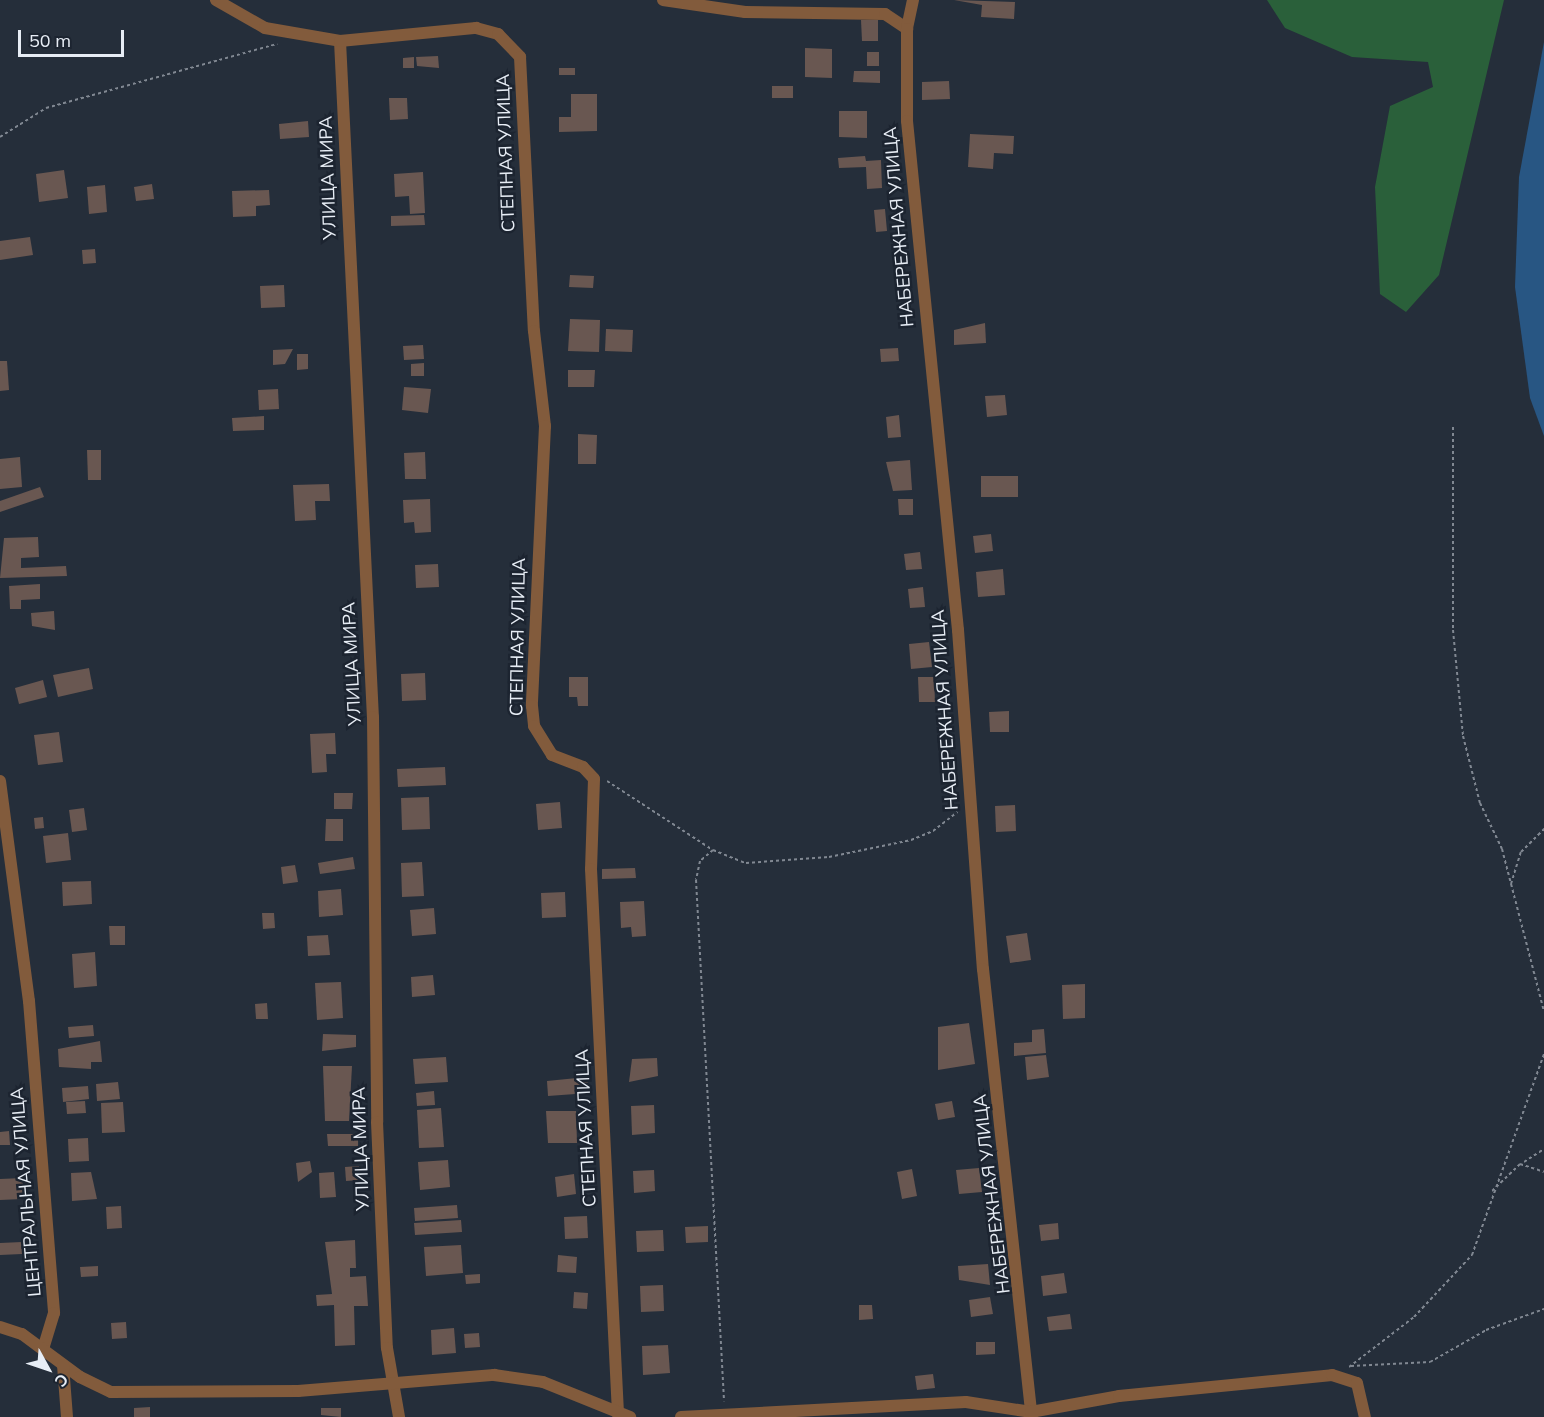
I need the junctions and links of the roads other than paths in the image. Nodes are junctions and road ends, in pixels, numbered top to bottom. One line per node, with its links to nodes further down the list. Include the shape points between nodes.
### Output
1 (216, 0): 5 (street, via 265,28)
2 (663, 0): 4 (street, via 745,12 885,14)
3 (913, 0): 4 (street, НАБЕРЕЖНАЯ УЛИЦА)
4 (907, 29): 11 (street, НАБЕРЕЖНАЯ УЛИЦА, via 907,121 983,969)
5 (340, 41): 10 (street, УЛИЦА МИРА, via 373,717 377,1122 387,1348); 12 (street, СТЕПНАЯ УЛИЦА, via 476,28 498,34 520,57 534,331 545,426 532,706 534,726 552,755 591,772)
6 (0, 781): 8 (street, ЦЕНТРАЛЬНАЯ УЛИЦА, via 29,1001 54,1314)
7 (0, 1326): 8 (street)
8 (43, 1348): 9 (street)
9 (63, 1365): 10 (street, via 111,1392 141,1396 298,1391); 13 (street)
10 (394, 1382): 12 (street, via 494,1375 543,1382); 14 (street, УЛИЦА МИРА)
11 (1032, 1415): 15 (street, via 966,1402); 16 (street, via 1119,1396 1332,1375 1357,1383)
12 (624, 1416)
13 (67, 1417)
14 (399, 1417)
15 (681, 1417)
16 (1365, 1417)

